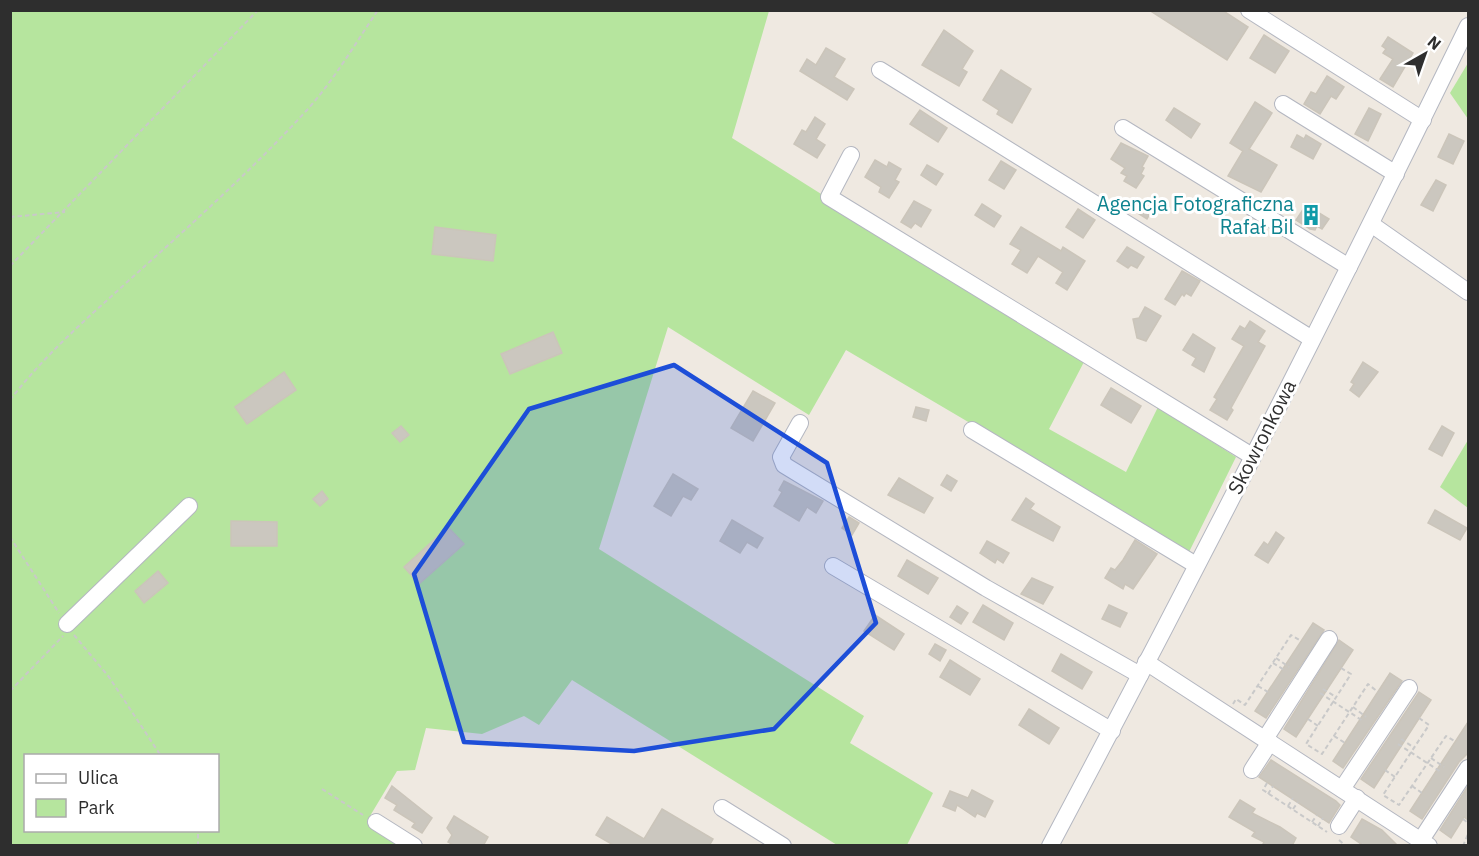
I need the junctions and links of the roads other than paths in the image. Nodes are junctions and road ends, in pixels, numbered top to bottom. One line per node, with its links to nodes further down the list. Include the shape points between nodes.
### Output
1 (1249, 10): 5 (street)
2 (1468, 26): 5 (street, Skowronkowa)
3 (880, 70): 12 (street)
4 (1283, 104): 8 (street)
5 (1423, 120): 8 (street, Skowronkowa)
6 (1123, 128): 10 (street)
7 (851, 155): 15 (street, via 829,196)
8 (1396, 174): 9 (street, Skowronkowa)
9 (1371, 224): 10 (street, Skowronkowa); 11 (street)
10 (1349, 267): 12 (street, Skowronkowa)
11 (1468, 292)
12 (1312, 339): 15 (street, Skowronkowa)
13 (800, 423): 21 (street, via 781,457 784,465 1002,597)
14 (972, 430): 17 (street)
15 (1252, 456): 17 (street, Skowronkowa)
16 (189, 506): 19 (street)
17 (1196, 565): 21 (street, Skowronkowa)
18 (833, 566): 23 (street)
19 (67, 624)
20 (1329, 639): 24 (street)
21 (1143, 669): 23 (street, Skowronkowa); 24 (street)
22 (1409, 688): 27 (street)
23 (1112, 731): 35 (street, Skowronkowa)
24 (1267, 740): 26 (street); 27 (street)
25 (1468, 768): 32 (street)
26 (1252, 770)
27 (1342, 789): 28 (street)
28 (1361, 801): 31 (street); 32 (street)
29 (722, 808): 34 (street)
30 (376, 822): 33 (street)
31 (1339, 835)
32 (1425, 843)
33 (414, 846)
34 (783, 846)
35 (1050, 846)

